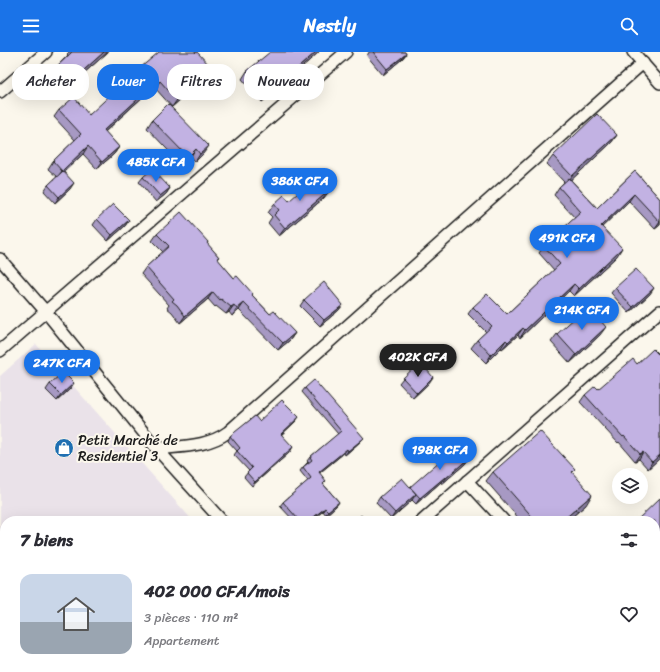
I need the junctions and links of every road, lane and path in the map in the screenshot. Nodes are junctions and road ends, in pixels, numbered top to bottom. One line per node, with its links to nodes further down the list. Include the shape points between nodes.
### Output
1 (46, 52): 6 (street)
2 (346, 52): 9 (street)
3 (633, 52): 4 (street)
4 (643, 63): 5 (street); 11 (street, via 228,432 208,443)
5 (660, 83)
6 (0, 92)
7 (0, 259): 9 (street)
8 (660, 311): 12 (street)
9 (46, 312): 10 (street); 11 (street)
10 (0, 351)
11 (157, 449): 13 (street)
12 (468, 481): 14 (street); 15 (street)
13 (217, 516)
14 (428, 516)
15 (500, 516)

